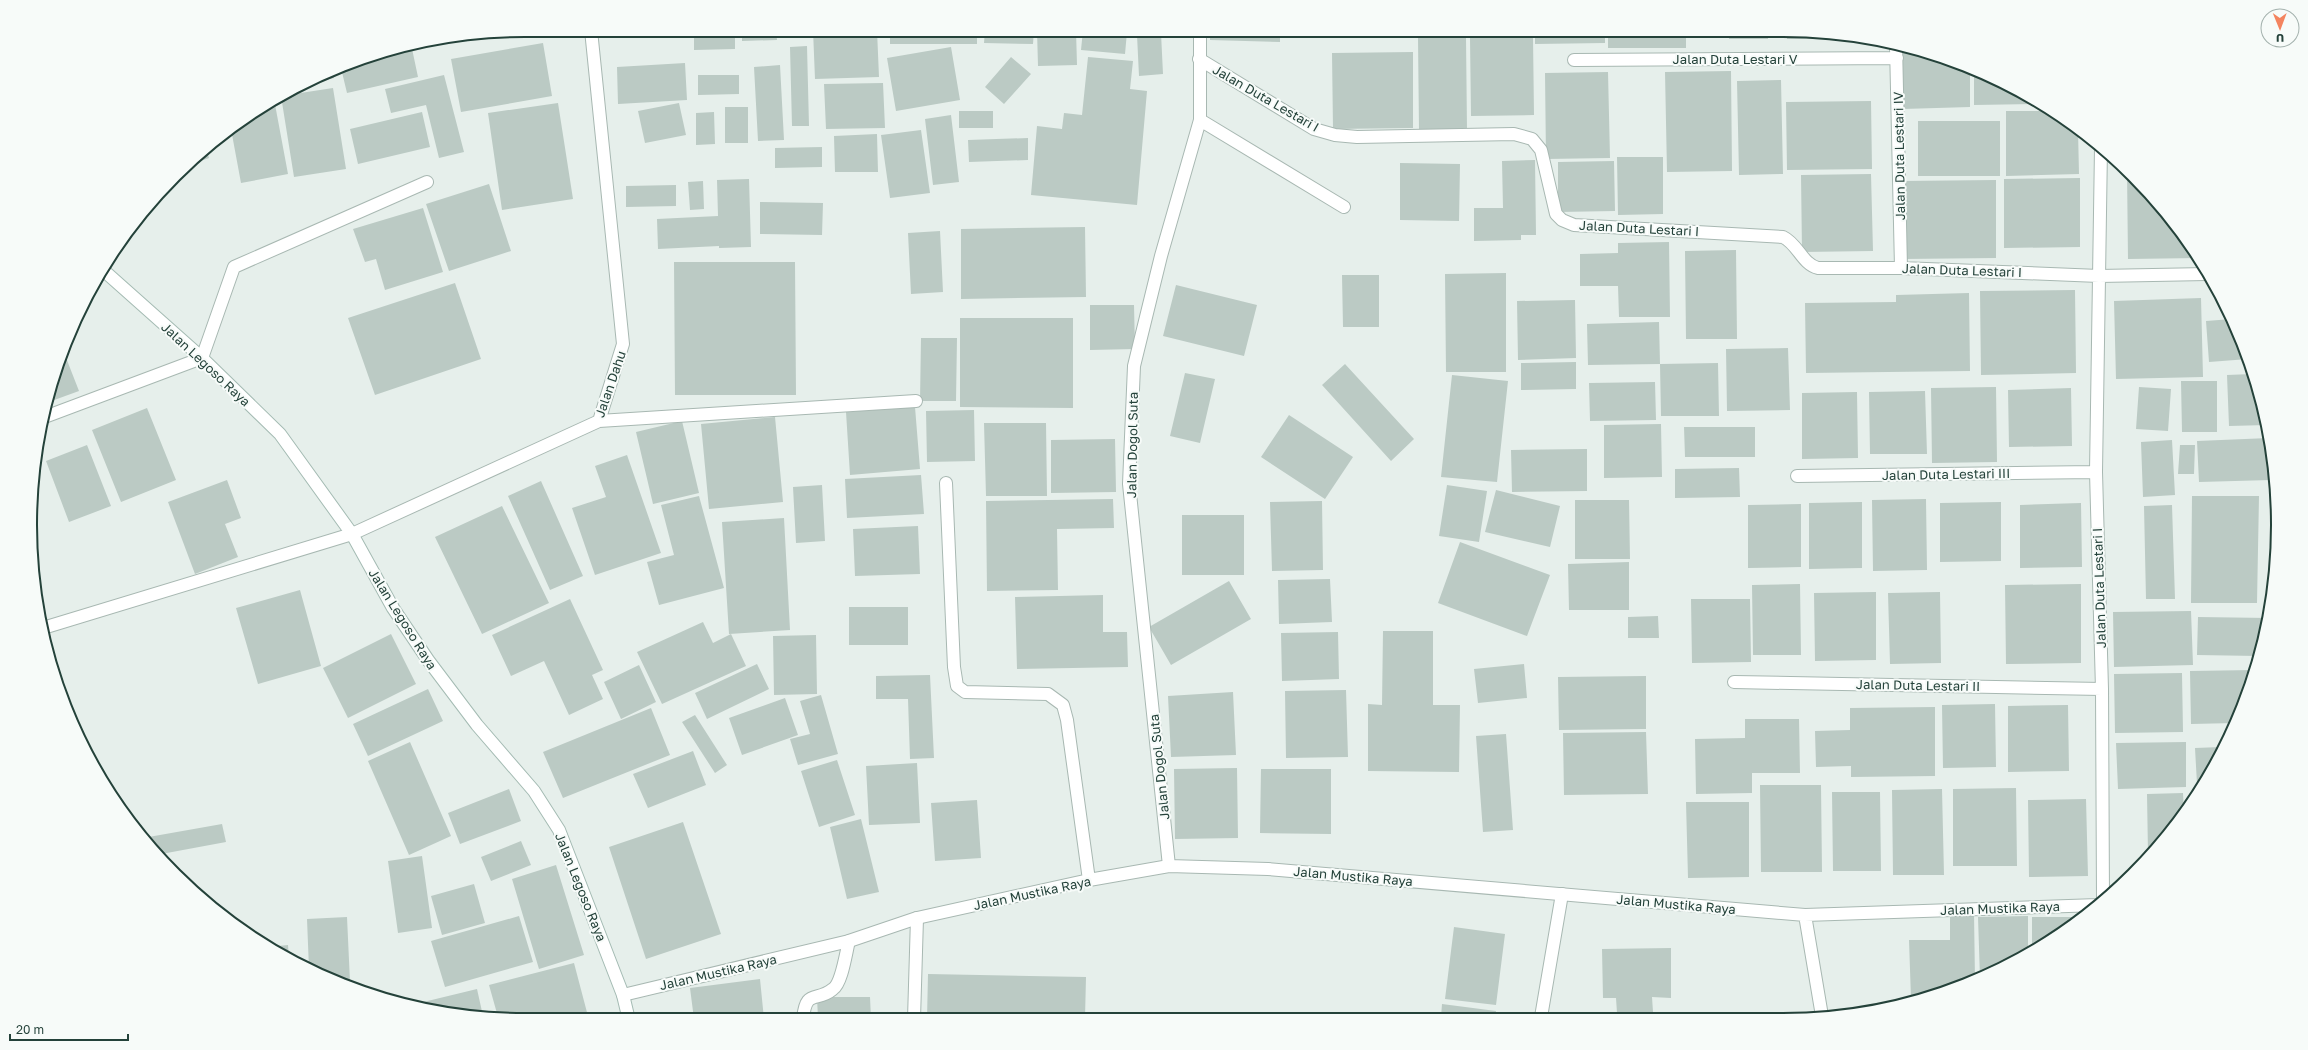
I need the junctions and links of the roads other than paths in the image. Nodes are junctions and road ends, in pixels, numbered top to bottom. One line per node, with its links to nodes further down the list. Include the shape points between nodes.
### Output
1 (592, 37): 18 (street, Jalan Dahu, via 623,344)
2 (1200, 37): 5 (street, Jalan Dogol Suta)
3 (1896, 51): 4 (street, Jalan Duta Lestari IV)
4 (1897, 58): 6 (street, Jalan Duta Lestari V); 11 (street, Jalan Duta Lestari IV)
5 (1199, 59): 7 (street, Jalan Dogol Suta); 11 (street, Jalan Duta Lestari I, via 1314,129 1336,135 1357,137 1514,134 1532,139 1541,150 1556,214 1574,225 1775,236 1790,240 1809,264 1818,268)
6 (1574, 60)
7 (1200, 120): 10 (street); 26 (street, Jalan Dogol Suta, via 1161,256 1134,366 1129,484)
8 (2100, 154): 14 (street, Jalan Duta Lestari I)
9 (427, 182): 15 (street, via 234,267)
10 (1344, 207)
11 (1901, 268): 14 (street, Jalan Duta Lestari I)
12 (107, 273): 15 (street, Jalan Legoso Raya)
13 (2202, 274): 14 (street, Jalan Duta Lestari I)
14 (2099, 276): 19 (street, Jalan Duta Lestari I)
15 (202, 358): 17 (street); 22 (street, Jalan Legoso Raya, via 280,434)
16 (916, 401): 18 (street)
17 (50, 415)
18 (599, 421): 22 (street, Jalan Dahu)
19 (2096, 472): 20 (street, Jalan Duta Lestari III); 25 (street, Jalan Duta Lestari I)
20 (1797, 476)
21 (946, 483): 27 (street, via 957,686 965,692 1048,694 1062,704 1067,720)
22 (352, 534): 23 (street, Jalan Dahu); 34 (street, Jalan Legoso Raya, via 394,608 428,660 477,725 534,791 559,830)
23 (48, 627)
24 (1734, 682): 25 (street, Jalan Duta Lestari II)
25 (2102, 689): 29 (street, Jalan Duta Lestari I)
26 (1170, 866): 27 (street, Jalan Mustika Raya); 28 (street, Jalan Mustika Raya, via 1268,869)
27 (1089, 880): 32 (street, Jalan Mustika Raya)
28 (1562, 894): 31 (street, Jalan Mustika Raya); 39 (street)
29 (2103, 894)
30 (2090, 904): 31 (street, Jalan Mustika Raya)
31 (1805, 915): 35 (street)
32 (917, 918): 33 (street, Jalan Mustika Raya); 38 (street)
33 (849, 941): 34 (street, Jalan Mustika Raya); 37 (street, via 839,981 834,989 811,998 804,1006)
34 (623, 995): 36 (street, Jalan Legoso Raya)
35 (1821, 1011)
36 (627, 1013)
37 (803, 1013)
38 (914, 1013)
39 (1542, 1013)

